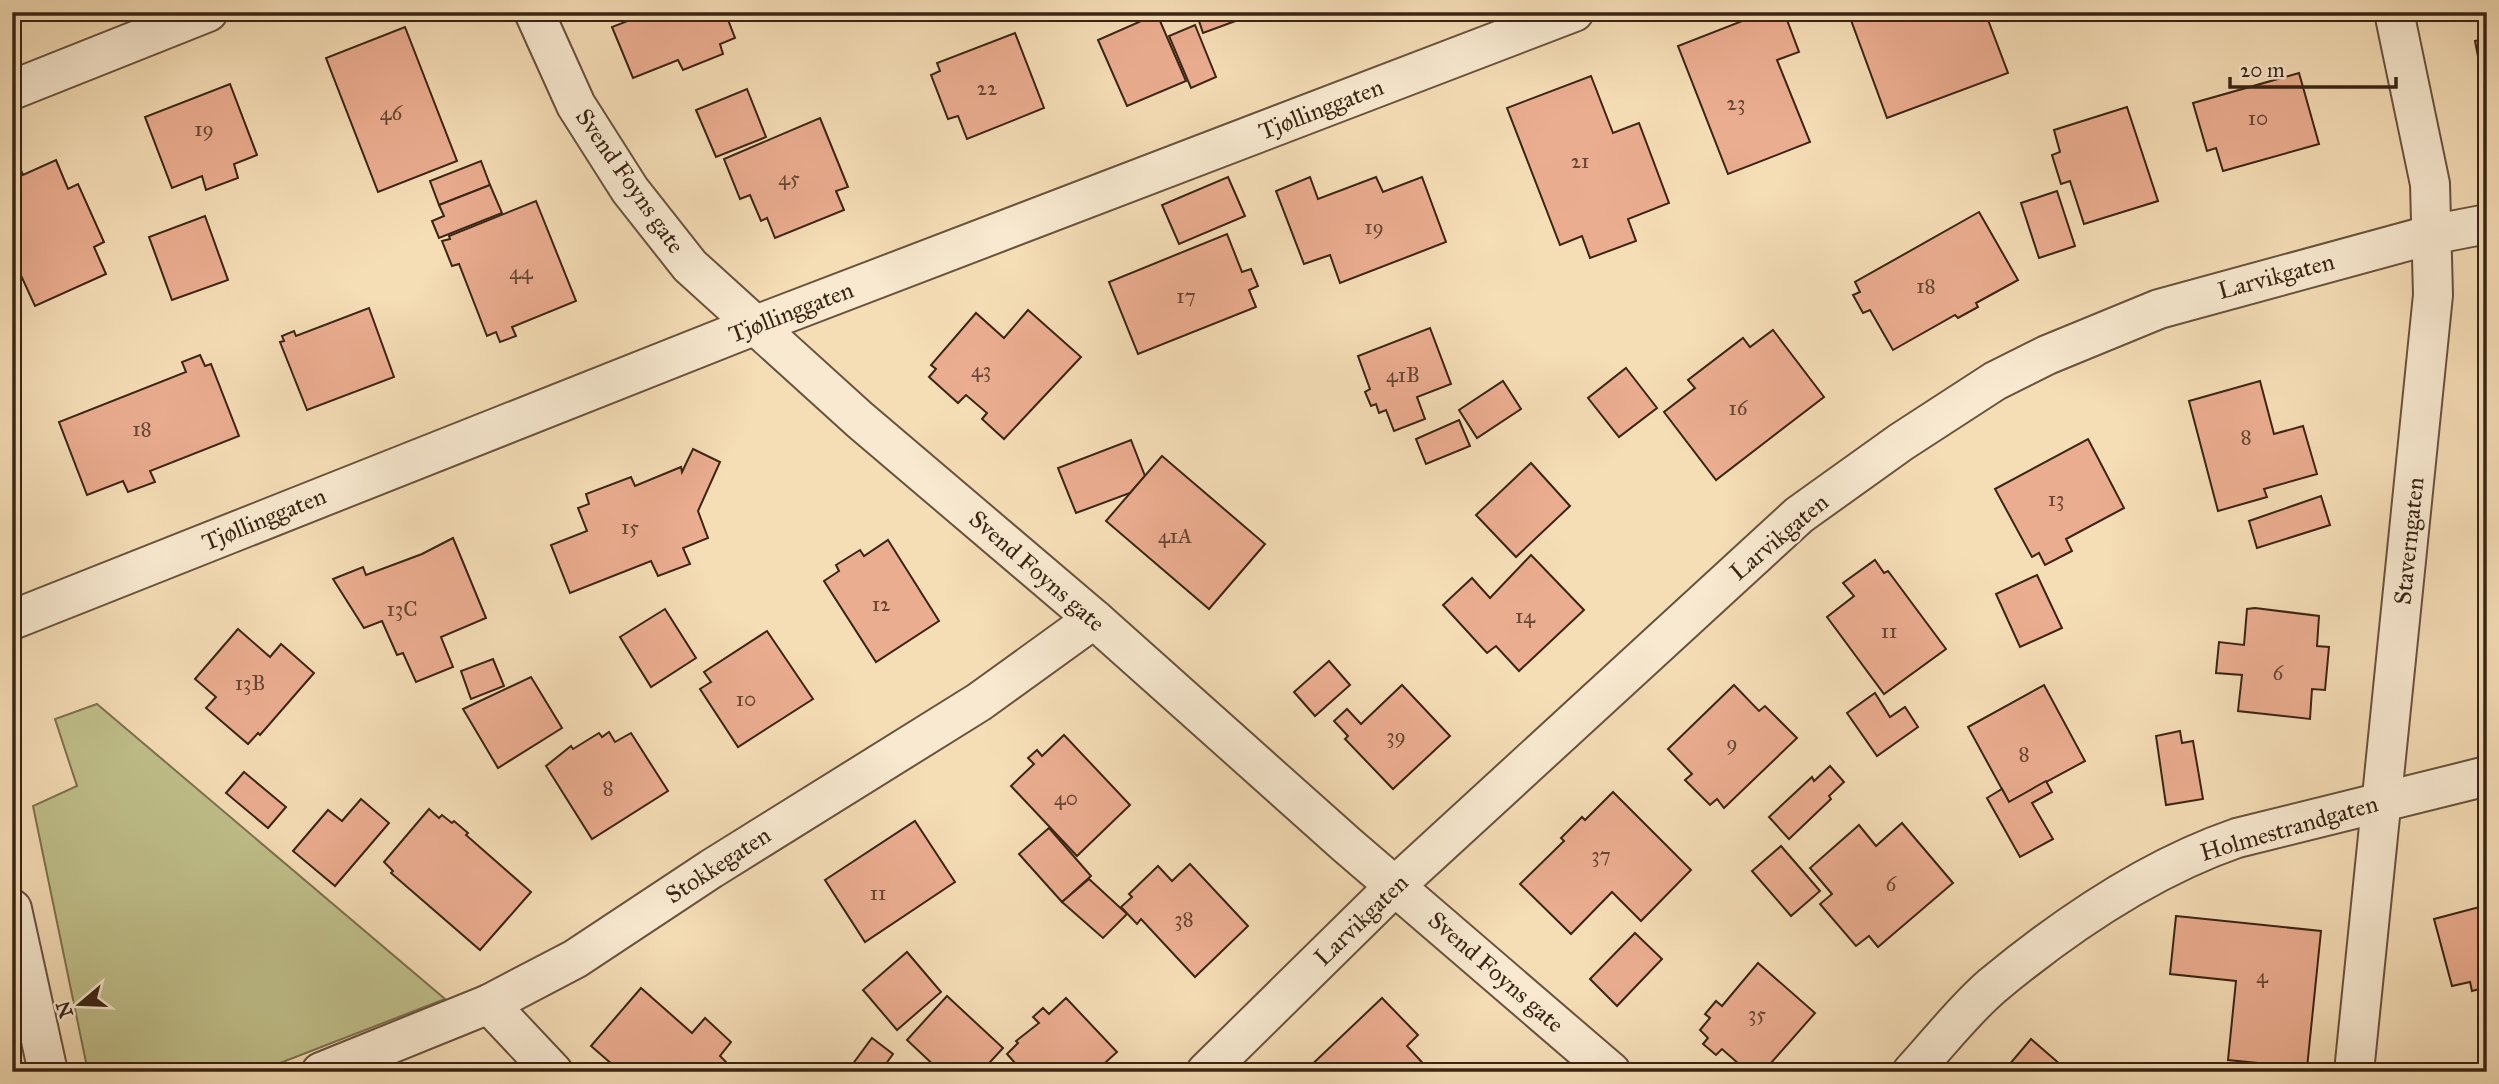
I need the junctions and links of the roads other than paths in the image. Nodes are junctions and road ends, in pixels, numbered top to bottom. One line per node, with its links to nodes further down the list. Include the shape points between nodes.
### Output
1 (208, 12): 5 (street)
2 (534, 12): 8 (street, Svend Foyns gate, via 576,105 630,190 690,266)
3 (1574, 12): 8 (street, Tjøllinggaten)
4 (2394, 12): 7 (street, Staverngaten, via 2430,184)
5 (12, 90)
6 (2487, 224): 7 (street, Larvikgaten)
7 (2430, 235): 12 (street, Staverngaten, via 2433,296); 13 (street, Larvikgaten, via 2159,309 1995,381 1799,515)
8 (756, 326): 9 (street, Svend Foyns gate); 10 (street, Tjøllinggaten)
9 (1094, 619): 13 (street, Svend Foyns gate); 15 (street, Stokkegaten, via 979,702 575,959)
10 (12, 620)
11 (2487, 776): 12 (street, Holmestrandgaten)
12 (2383, 801): 21 (street, Holmestrandgaten, via 2201,850 2110,900 1991,987); 22 (street, Staverngaten)
13 (1396, 885): 19 (street, Larvikgaten); 20 (street, Svend Foyns gate)
14 (12, 909): 16 (street)
15 (489, 1003): 17 (street, Stokkegaten); 18 (street)
16 (48, 1072)
17 (321, 1072)
18 (553, 1072)
19 (1206, 1072)
20 (1611, 1072)
21 (1912, 1072)
22 (2354, 1072)

